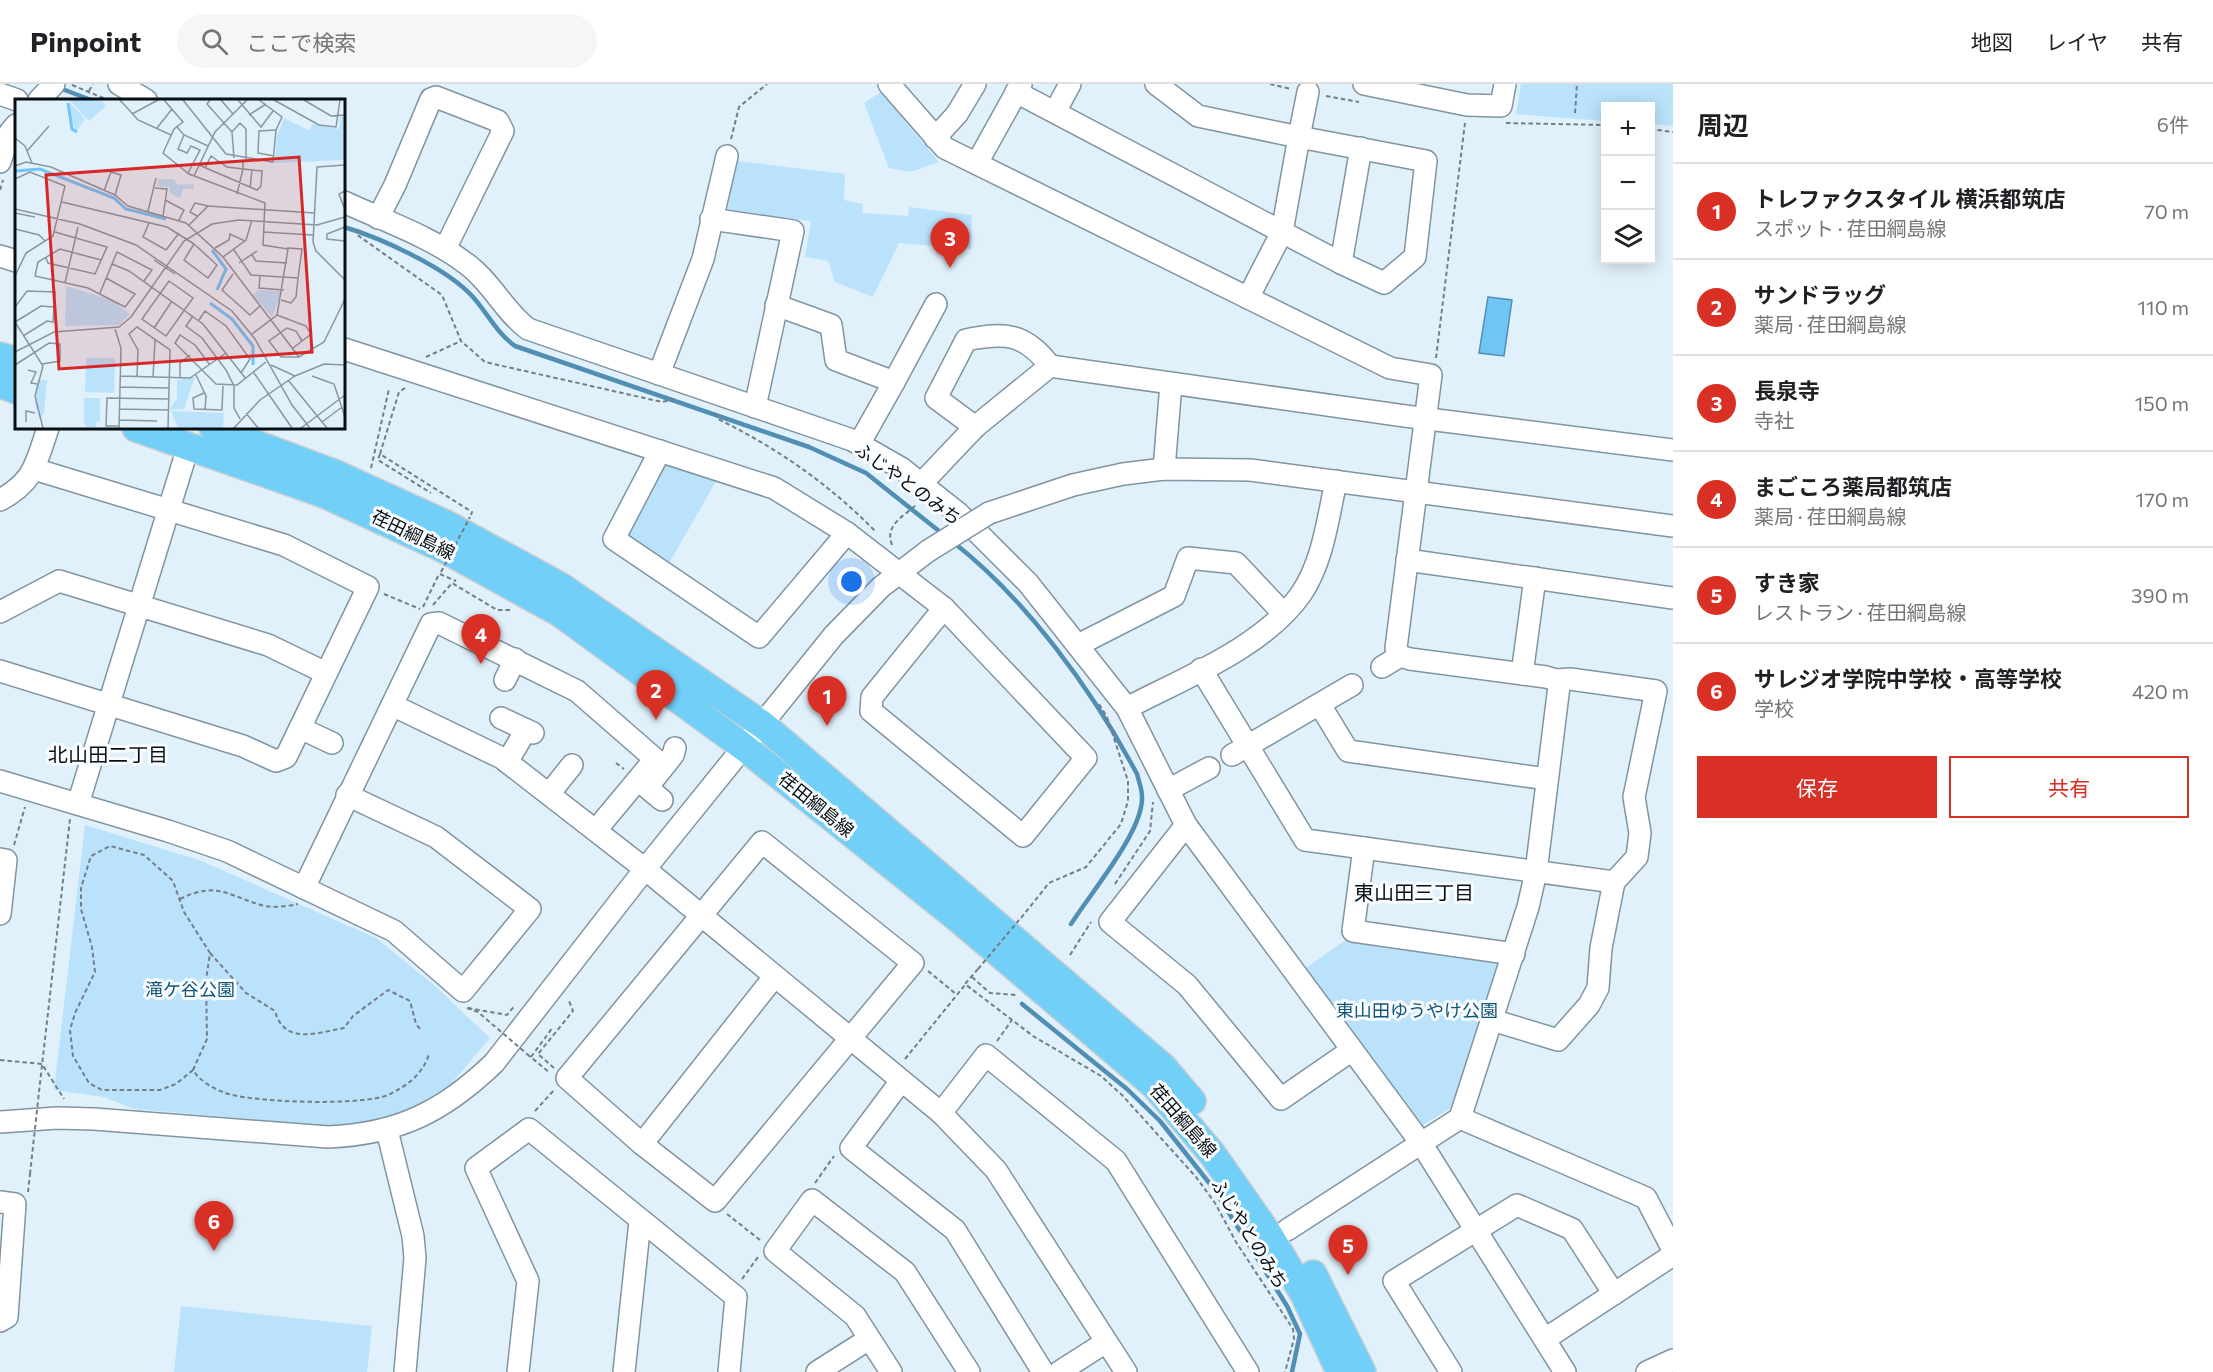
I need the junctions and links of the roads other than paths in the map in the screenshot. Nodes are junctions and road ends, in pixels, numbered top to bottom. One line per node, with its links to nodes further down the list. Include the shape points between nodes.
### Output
1 (54, 84): 13 (street)
2 (119, 84): 14 (street)
3 (889, 84): 18 (street)
4 (975, 84): 18 (street, via 957,114)
5 (1070, 84): 15 (street)
6 (1156, 84): 17 (street, via 1198,116)
7 (1364, 84): 8 (street, via 1467,105 1500,106)
8 (1505, 84)
9 (1019, 88): 15 (street); 22 (street)
10 (1308, 92): 17 (street)
11 (0, 94): 12 (street)
12 (15, 99)
13 (40, 99)
14 (144, 99)
15 (1055, 112): 26 (street)
16 (13, 128): 21 (street)
17 (1299, 137): 19 (street); 26 (street)
18 (935, 138): 22 (street, via 945,148)
19 (1361, 148): 30 (street); 30 (street, via 1426,161 1415,257 1384,283)
20 (727, 156): 24 (street)
21 (0, 162)
22 (977, 163): 31 (street)
23 (345, 203): 25 (street)
24 (711, 219): 33 (street, via 793,231); 38 (street, via 703,259)
25 (365, 224): 27 (street); 27 (street, via 395,185 431,99 436,97 498,121 503,131)
26 (1282, 232): 30 (street); 31 (street)
27 (445, 249): 38 (street, via 490,285 513,317 528,329)
28 (0, 256): 29 (street)
29 (15, 261)
30 (1341, 263)
31 (1248, 298): 44 (street, via 1390,368 1431,375)
32 (936, 304): 39 (street)
33 (776, 305): 39 (street, via 831,325 836,360); 43 (street)
34 (345, 349): 52 (street)
35 (0, 356): 36 (main road)
36 (15, 361)
37 (1050, 366): 41 (street); 45 (street); 45 (street, via 1037,349 1016,338 995,334 966,340 936,398)
38 (660, 374): 43 (street)
39 (894, 382): 50 (street)
40 (0, 384): 42 (main road)
41 (1171, 384): 44 (street); 54 (street)
42 (15, 390)
43 (755, 407): 50 (street)
44 (1426, 419): 51 (street); 56 (street)
45 (975, 427): 57 (street)
46 (48, 429): 53 (street)
47 (139, 429): 49 (main road, 荏田綱島線)
48 (216, 429): 86 (main road, 荏田綱島線, via 336,474 468,536 560,586)
49 (189, 444): 59 (street); 90 (main road, 荏田綱島線, via 324,494 444,549 560,614)
50 (859, 444): 57 (street, via 902,468)
51 (1673, 450)
52 (660, 451): 61 (street, via 774,488); 61 (street, via 614,539 759,637)
53 (34, 469): 58 (street, via 20,489); 59 (street)
54 (1164, 469): 55 (street, via 1250,470); 63 (street, bridge, via 1073,485 989,513)
55 (1336, 481): 56 (street); 69 (street, via 1313,569 1302,593)
56 (1416, 491): 60 (street); 62 (street)
57 (915, 498): 70 (street, via 958,513 1028,583)
58 (0, 500)
59 (169, 508): 66 (street); 76 (street, via 284,545 368,587 353,631)
60 (1673, 526)
61 (847, 532): 63 (street)
62 (1407, 560): 64 (street); 71 (street, via 1395,638)
63 (899, 573): 67 (street); 86 (street, via 834,635)
64 (1535, 578): 65 (street); 77 (street)
65 (1673, 598)
66 (140, 603): 68 (street, via 59,581); 76 (street, via 268,645); 81 (street)
67 (944, 608): 67 (street, via 872,698 872,711 1023,836 1086,758)
68 (0, 612)
69 (1283, 613): 70 (street, via 1236,563 1188,558 1174,596); 74 (street, via 1266,632)
70 (1078, 645): 84 (street)
71 (1400, 656): 73 (street); 77 (street)
72 (515, 659): 78 (street); 82 (street, via 450,623 431,624); 97 (street, via 577,691 655,759)
73 (1382, 667)
74 (1201, 669): 84 (street); 91 (street)
75 (0, 671): 81 (street)
76 (331, 672): 87 (street)
77 (1522, 674): 79 (street)
78 (506, 680)
79 (1556, 680): 95 (street, via 1559,691); 108 (street, via 1656,691 1634,796 1640,833 1637,856)
80 (1352, 685): 83 (street)
81 (109, 703): 87 (street, via 243,746 276,761 286,758); 101 (street)
82 (392, 705): 92 (street); 100 (street)
83 (1320, 705): 91 (street); 95 (street, via 1348,751)
84 (1121, 716): 98 (street)
85 (501, 718): 92 (street, via 529,731)
86 (763, 725): 90 (street); 127 (main road, 荏田綱島線, via 1163,1066 1227,1143)
87 (300, 728): 88 (street)
88 (332, 743)
89 (675, 748): 97 (street)
90 (745, 748): 106 (street); 147 (main road, 荏田綱島線, via 961,921 1155,1086 1213,1155 1269,1235 1304,1294)
91 (1240, 750): 104 (street, via 1305,840)
92 (507, 762): 99 (street)
93 (572, 765): 99 (street)
94 (1209, 768): 98 (street)
95 (1547, 779): 107 (street)
96 (0, 781): 101 (street)
97 (649, 789): 103 (street)
98 (1160, 793): 102 (street)
99 (549, 794): 103 (street)
100 (347, 795): 109 (street); 109 (street, via 436,837 530,909 463,991 394,931)
101 (74, 808): 109 (street, via 227,851)
102 (1186, 825): 116 (street); 116 (street, via 1110,922 1187,985 1281,1099)
103 (597, 830): 106 (street)
104 (1364, 848): 107 (street); 112 (street, via 1353,931)
105 (3, 860): 110 (street)
106 (645, 869): 111 (street); 121 (street, via 494,1063 464,1092 415,1120)
107 (1536, 872): 108 (street); 112 (street)
108 (1614, 882): 114 (street, via 1601,948 1599,988 1589,1005 1558,1040)
109 (304, 894)
110 (0, 914)
111 (700, 916): 113 (street); 115 (street, via 762,842 913,963); 123 (street, via 564,1080)
112 (1514, 954): 114 (street)
113 (774, 977): 115 (street); 123 (street)
114 (1492, 1020): 119 (street)
115 (850, 1039): 117 (street); 123 (street, via 715,1201)
116 (1352, 1050): 122 (street)
117 (901, 1081): 118 (street); 143 (street, via 851,1148 955,1230)
118 (941, 1113): 134 (street, via 996,1170); 146 (street, via 986,1055 1116,1161)
119 (1460, 1118): 122 (street); 128 (street, via 1646,1198)
120 (0, 1122): 121 (street, via 94,1119 328,1137)
121 (387, 1130): 136 (street, via 415,1258)
122 (1421, 1143): 126 (street); 127 (street)
123 (642, 1144)
124 (0, 1202): 131 (street, via 15,1204 7,1317)
125 (640, 1221): 137 (street, via 529,1129 476,1168 528,1281); 138 (street); 139 (street, via 666,1236 736,1297)
126 (1476, 1229): 130 (street, via 1517,1205 1572,1229); 133 (street); 149 (street, via 1394,1281)
127 (1287, 1230): 148 (main road, 荏田綱島線, via 1333,1310)
128 (1673, 1250)
129 (1673, 1255): 130 (street)
130 (1614, 1294): 133 (street)
131 (0, 1321)
132 (869, 1339): 140 (street); 141 (street); 142 (street, via 855,1316 775,1251 812,1200 905,1272)
133 (1545, 1339): 150 (street)
134 (1106, 1342): 144 (street); 145 (street)
135 (1673, 1360): 151 (street)
136 (405, 1372)
137 (518, 1372)
138 (624, 1372)
139 (729, 1372)
140 (817, 1372)
141 (891, 1372)
142 (969, 1372)
143 (1043, 1372)
144 (1059, 1372)
145 (1126, 1372)
146 (1248, 1372)
147 (1340, 1372)
148 (1362, 1372)
149 (1451, 1372)
150 (1565, 1372)
151 (1647, 1372)

